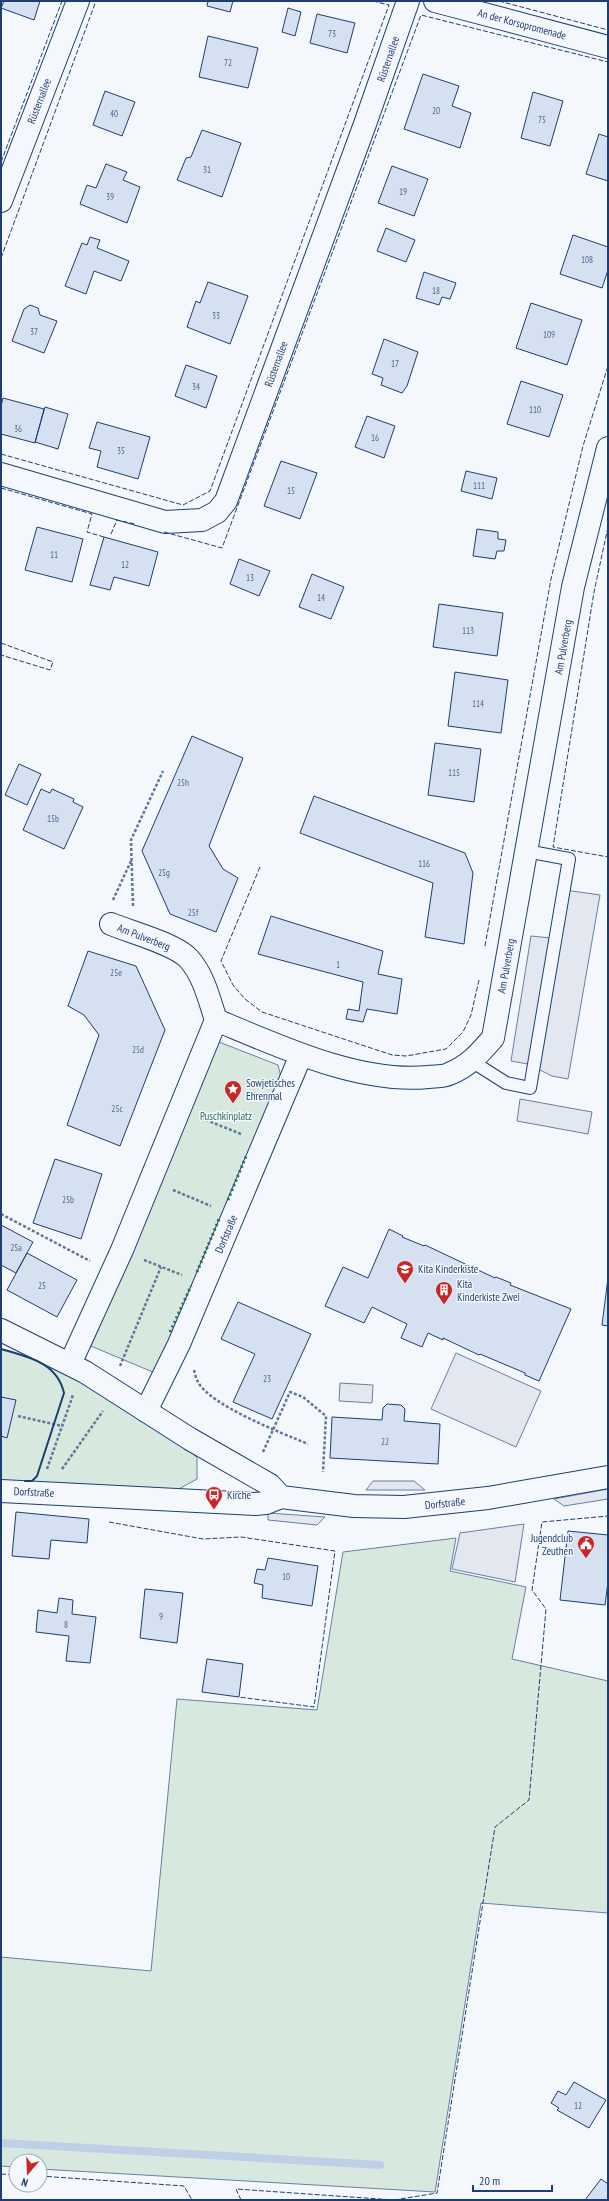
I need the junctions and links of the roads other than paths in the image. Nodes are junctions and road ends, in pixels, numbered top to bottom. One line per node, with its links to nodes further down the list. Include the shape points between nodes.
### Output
1 (78, 1): 5 (street, Rüsternallee)
2 (408, 1): 7 (street, Rüsternallee, via 229,494 219,510 202,520 165,522)
3 (435, 1): 4 (street, An der Korsopromenade)
4 (608, 47)
5 (1, 201)
6 (608, 448): 8 (street, Am Pulverberg, via 573,587)
7 (1, 474)
8 (526, 851): 12 (street, Am Pulverberg, via 493,1038); 12 (lane, via 569,859 530,1088 506,1083)
9 (118, 927): 10 (street, Am Pulverberg, via 175,949 188,958 204,984)
10 (216, 1020): 11 (street, Am Pulverberg); 14 (street, via 112,1272)
11 (301, 1055): 12 (street, Am Pulverberg, via 384,1076 411,1079 448,1075); 15 (street, Dorfstraße, via 161,1384)
12 (473, 1062)
13 (1, 1330): 14 (street)
14 (78, 1368): 15 (street)
15 (146, 1411): 18 (street, via 270,1485)
16 (608, 1477): 18 (street, Dorfstraße, via 488,1498 404,1507 354,1506)
17 (1, 1491): 18 (street, Dorfstraße, via 46,1487 255,1504)
18 (281, 1497)

